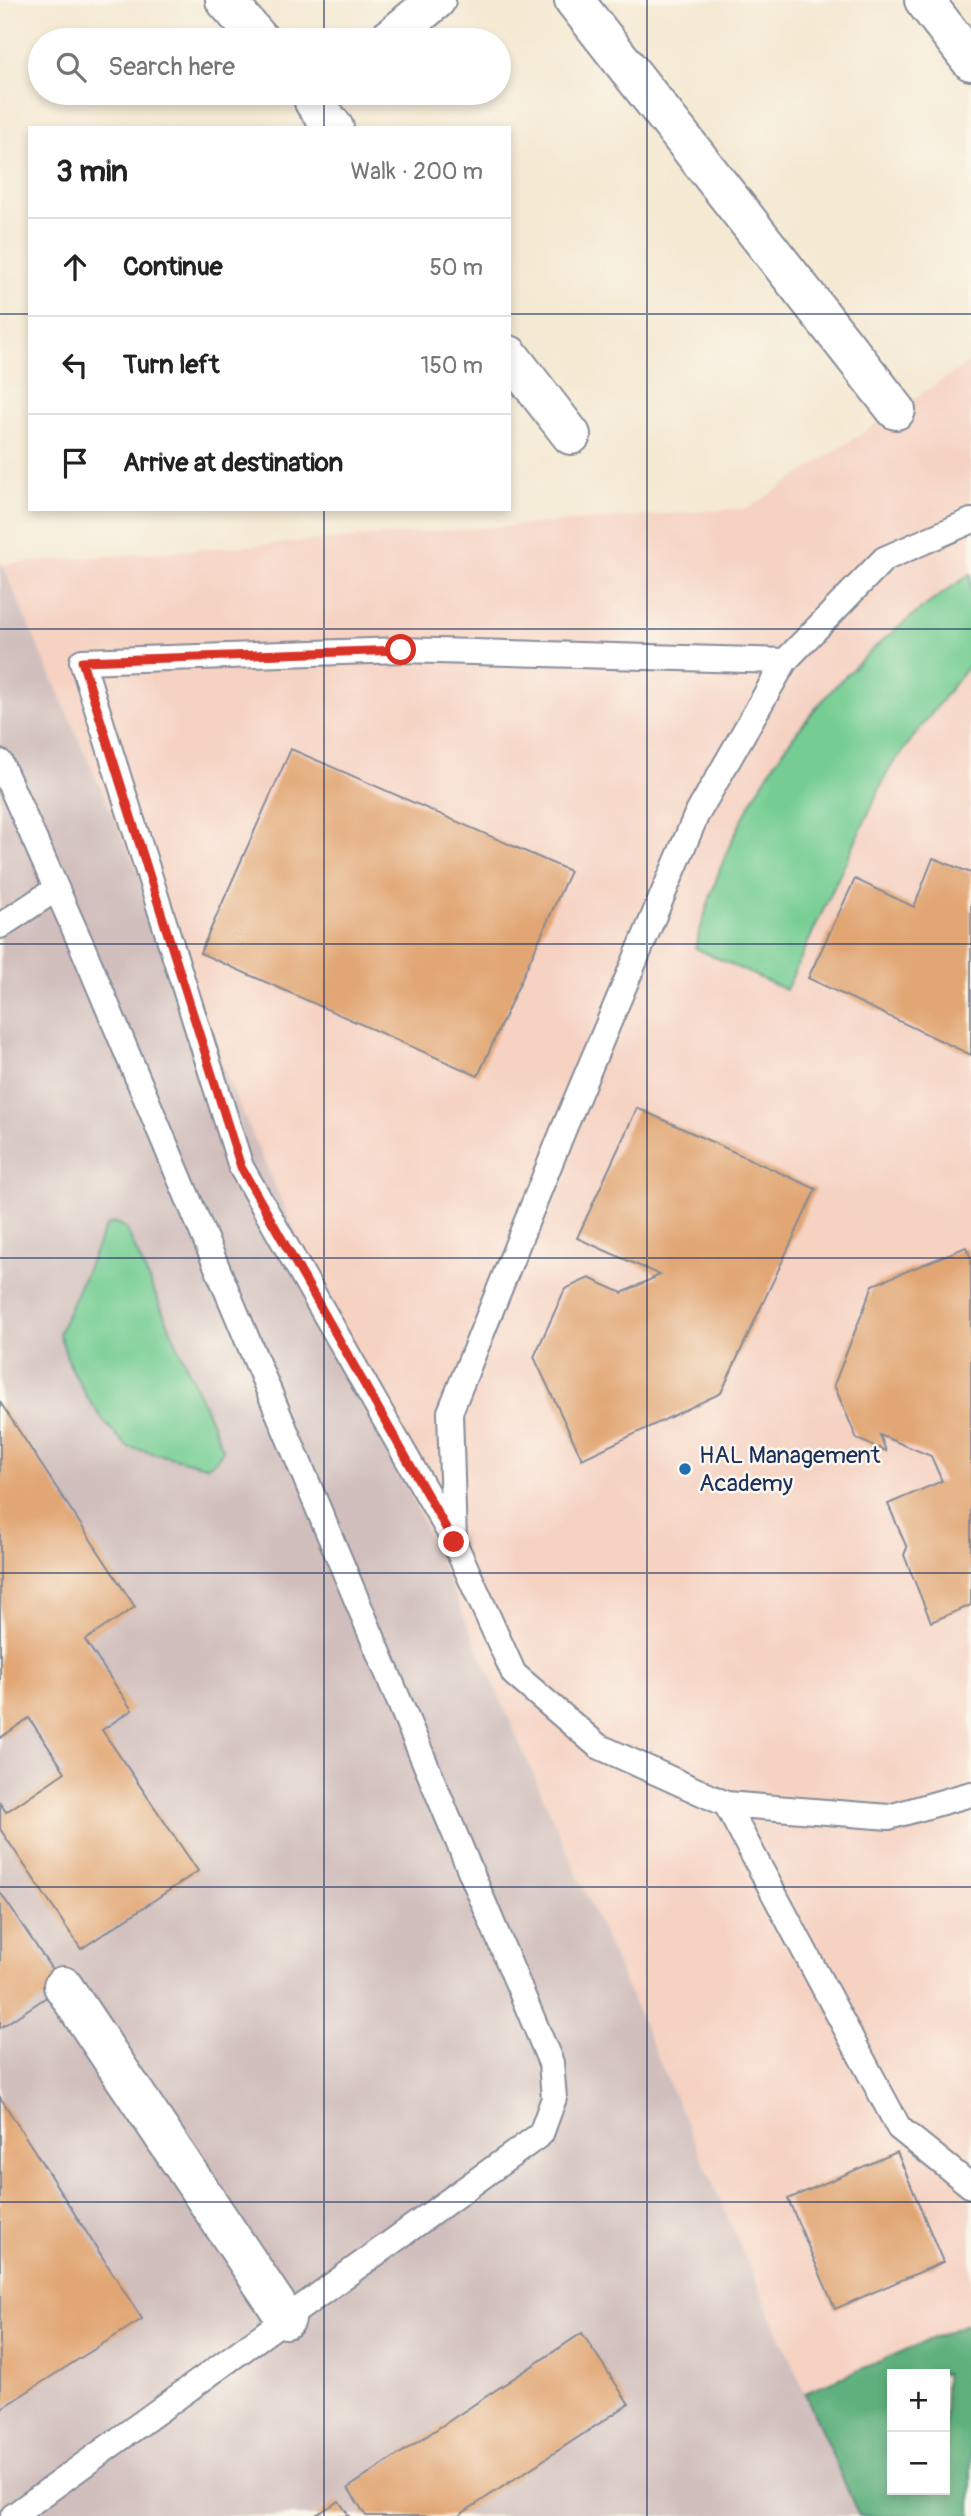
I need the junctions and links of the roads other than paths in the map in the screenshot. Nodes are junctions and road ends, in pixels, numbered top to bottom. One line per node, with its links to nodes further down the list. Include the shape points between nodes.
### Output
1 (225, 0): 5 (street)
2 (436, 0): 6 (street)
3 (574, 0): 9 (street)
4 (924, 0): 7 (street)
5 (250, 28)
6 (402, 28)
7 (971, 61)
8 (511, 358): 10 (street)
9 (896, 410)
10 (571, 435)
11 (971, 521): 12 (lane, via 884,559)
12 (785, 662): 16 (lane, via 696,816 450,1412); 16 (lane, via 401,650 82,661 241,1167)
13 (0, 762): 14 (lane)
14 (56, 889): 15 (lane); 21 (lane, via 551,2063 554,2098 541,2134)
15 (0, 926)
16 (454, 1542): 18 (lane, via 514,1674 598,1746)
17 (971, 1794): 18 (lane, via 889,1817)
18 (726, 1804): 20 (lane, via 899,2128)
19 (63, 1986): 21 (street)
20 (971, 2186)
21 (285, 2319): 22 (lane)
22 (13, 2516)

